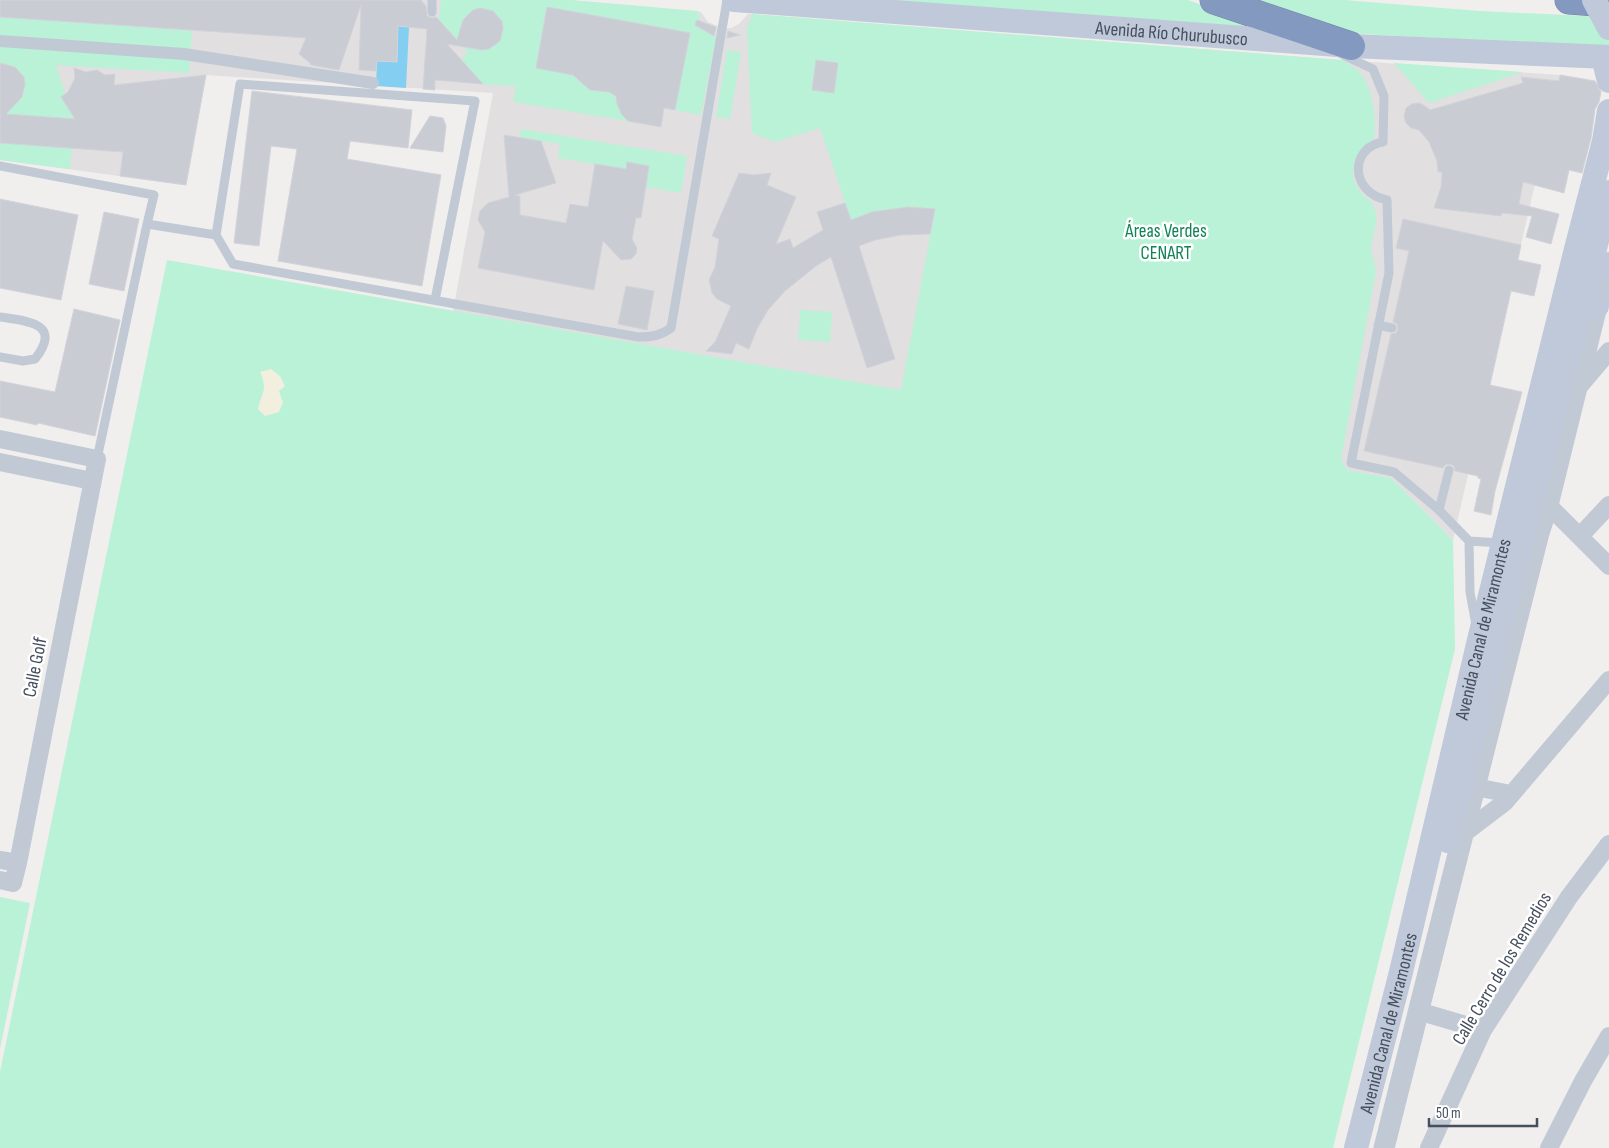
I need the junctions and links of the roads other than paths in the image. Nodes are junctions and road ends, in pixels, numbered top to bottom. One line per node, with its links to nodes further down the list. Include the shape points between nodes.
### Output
1 (432, 0): 8 (lane)
2 (727, 0): 25 (lane, via 671,328 654,337 638,337)
3 (734, 0): 10 (main road, Avenida Río Churubusco)
4 (1214, 0): 13 (highway)
5 (1569, 0): 7 (highway)
6 (1594, 0): 9 (main road, bridge)
7 (1609, 3)
8 (432, 12)
9 (1609, 28)
10 (1203, 36): 12 (lane); 13 (main road, Avenida Río Churubusco)
11 (0, 41): 16 (street, via 184,54)
12 (1227, 47)
13 (1343, 50): 14 (main road, Avenida Río Churubusco); 28 (lane, via 1344,56 1373,69 1384,96 1383,142 1366,151 1358,174 1367,191 1386,200 1389,273)
14 (1606, 57): 15 (main road)
15 (1609, 81)
16 (373, 83)
17 (1609, 111): 22 (main road, Avenida Canal de Miramontes)
18 (0, 166): 20 (lane, via 154,195)
19 (1609, 192): 32 (main road, bridge)
20 (148, 224): 21 (lane); 34 (lane)
21 (216, 235): 25 (lane, via 233,264); 25 (lane, via 240,84 476,101)
22 (1575, 253): 23 (main road, via 1577,263 1589,273 1601,272); 24 (main road, Avenida Canal de Miramontes)
23 (1609, 265): 26 (street, Avenida Canal de Miramontes)
24 (1566, 289): 26 (main road, via 1576,284 1587,286 1595,294); 44 (main road, Avenida Canal de Miramontes)
25 (436, 300)
26 (1597, 306): 32 (street, Avenida Canal de Miramontes)
27 (0, 317): 31 (lane, via 34,322 42,330 45,340 34,359 23,361)
28 (1378, 325): 29 (lane); 40 (lane, via 1351,463 1394,472)
29 (1392, 328)
30 (1609, 351): 32 (street)
31 (0, 357)
32 (1569, 384): 38 (street, Avenida Canal de Miramontes); 46 (main road, Avenida Canal de Miramontes)
33 (0, 439): 34 (street)
34 (96, 460): 37 (street, Calle Golf)
35 (0, 462): 37 (street)
36 (1449, 470): 40 (lane)
37 (92, 481): 54 (street, Calle Golf)
38 (1548, 505): 41 (street, Avenida Canal de Miramontes); 42 (street)
39 (1609, 505): 42 (street)
40 (1439, 510): 43 (lane)
41 (1539, 533): 46 (main road); 49 (street, Avenida Canal de Miramontes)
42 (1580, 536): 45 (street)
43 (1469, 540): 44 (lane); 47 (lane, via 1470,592)
44 (1504, 543): 47 (main road, Avenida Canal de Miramontes)
45 (1609, 566)
46 (1513, 584): 60 (main road, Avenida Canal de Miramontes)
47 (1479, 640): 59 (main road, Avenida Canal de Miramontes)
48 (1609, 680): 50 (street)
49 (1476, 787): 50 (street); 51 (street, Avenida Canal de Miramontes)
50 (1511, 794): 51 (street)
51 (1463, 834): 56 (street, Avenida Canal de Miramontes)
52 (1609, 844): 57 (street, Calle Cerro de los Remedios, via 1569,897)
53 (0, 860): 54 (street)
54 (18, 863): 55 (street, Calle Golf)
55 (6, 881)
56 (1418, 1011): 57 (street); 61 (street, Avenida Canal de Miramontes)
57 (1483, 1030): 62 (street, Calle Cerro de los Remedios)
58 (1609, 1036): 63 (street)
59 (1356, 1148)
60 (1372, 1148)
61 (1384, 1148)
62 (1429, 1148)
63 (1549, 1148)

